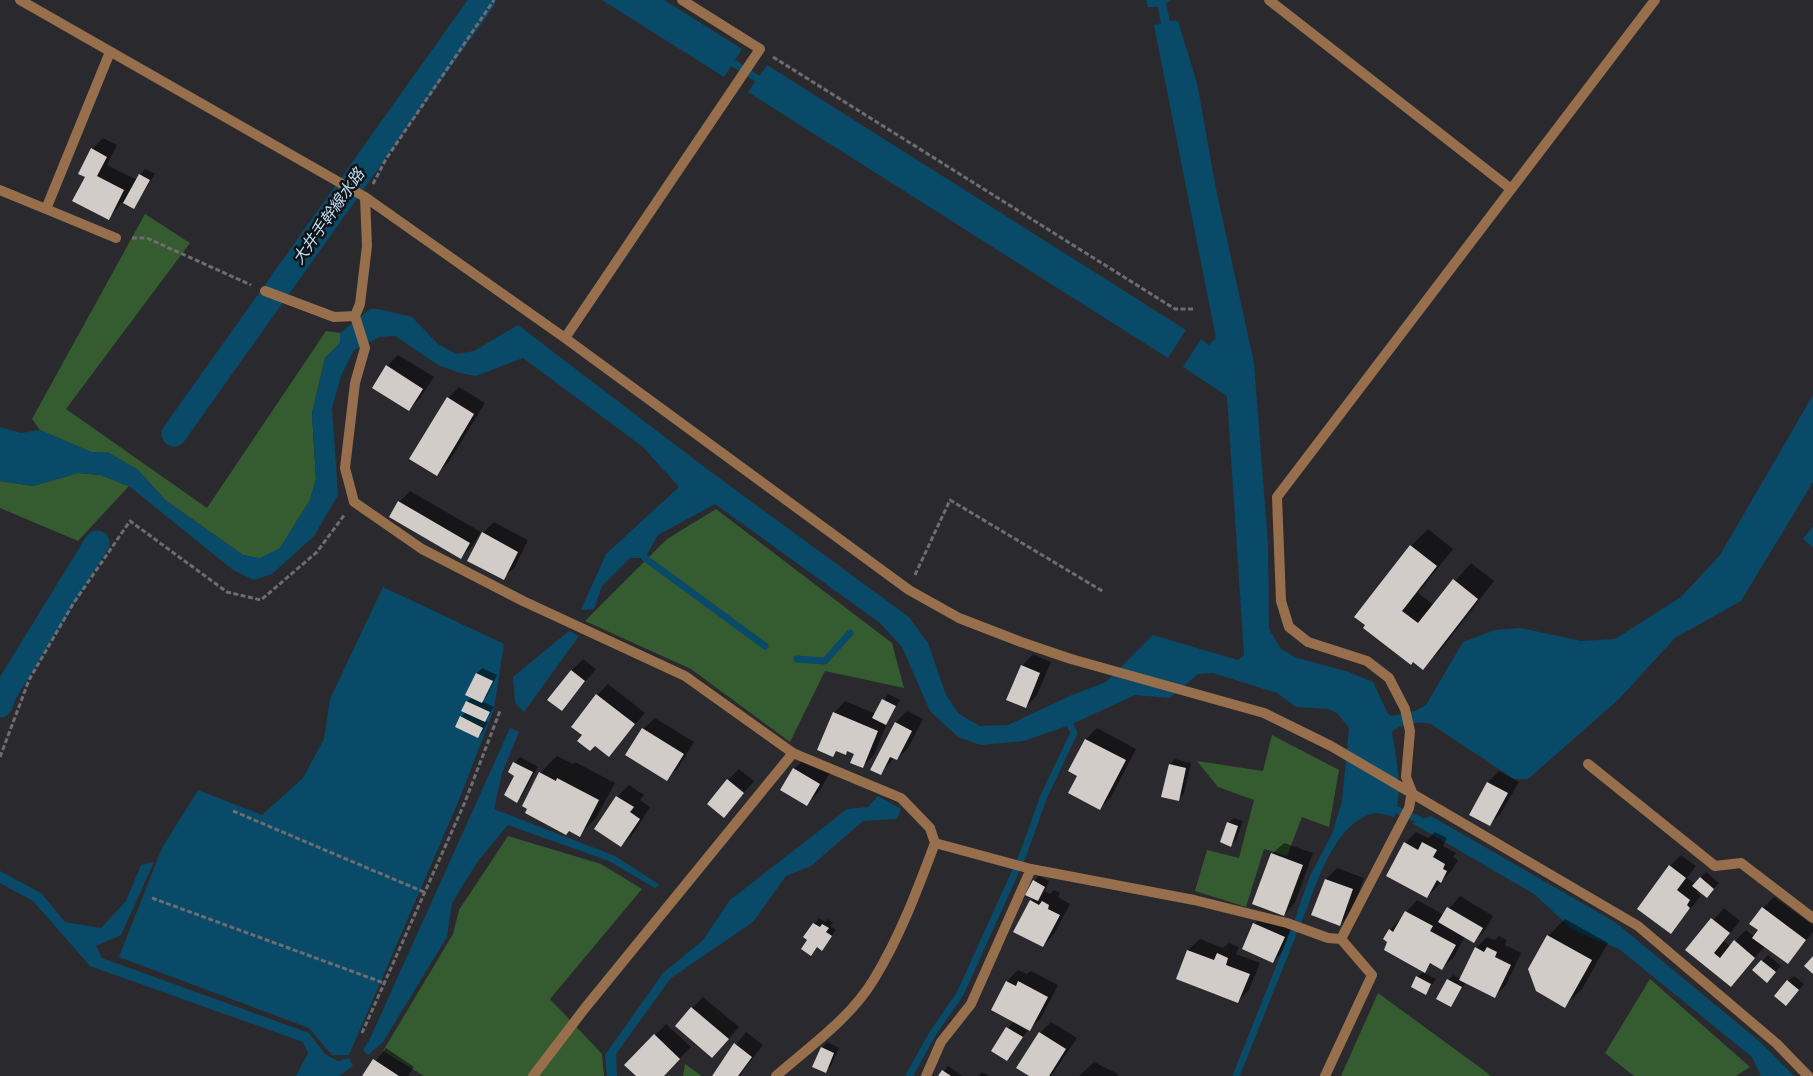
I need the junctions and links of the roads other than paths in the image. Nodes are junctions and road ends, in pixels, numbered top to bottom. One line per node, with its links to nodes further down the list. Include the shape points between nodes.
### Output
1 (20, 0): 5 (street)
2 (682, 0): 13 (street, via 760,49)
3 (1269, 0): 6 (street)
4 (1655, 0): 6 (street)
5 (110, 52): 8 (street); 9 (street)
6 (1511, 189): 16 (street, via 1277,497 1280,601 1289,627 1308,642 1367,661 1389,678 1405,708 1410,731 1406,777)
7 (0, 190): 9 (street)
8 (366, 197): 12 (street, via 368,246 363,290); 13 (street)
9 (46, 209): 10 (street)
10 (116, 238)
11 (265, 291): 12 (street, via 334,317)
12 (355, 316): 14 (street, via 365,348 352,400 345,468 354,502 422,549 523,601 685,676)
13 (565, 338): 16 (street, via 909,590 968,621 1029,645 1264,714 1331,746)
14 (793, 753): 17 (street, via 901,798 930,828); 21 (street)
15 (1588, 764): 19 (street, via 1715,866 1741,862)
16 (1412, 792): 20 (street, via 1402,821); 25 (street, via 1638,926 1777,1044)
17 (935, 842): 18 (street); 22 (street, via 898,933 874,980 840,1020)
18 (1028, 869): 20 (street, via 1194,900); 23 (street, via 971,1004 941,1042)
19 (1813, 918)
20 (1341, 939): 24 (street, via 1372,975)
21 (533, 1076)
22 (776, 1076)
23 (926, 1076)
24 (1325, 1076)
25 (1808, 1076)

